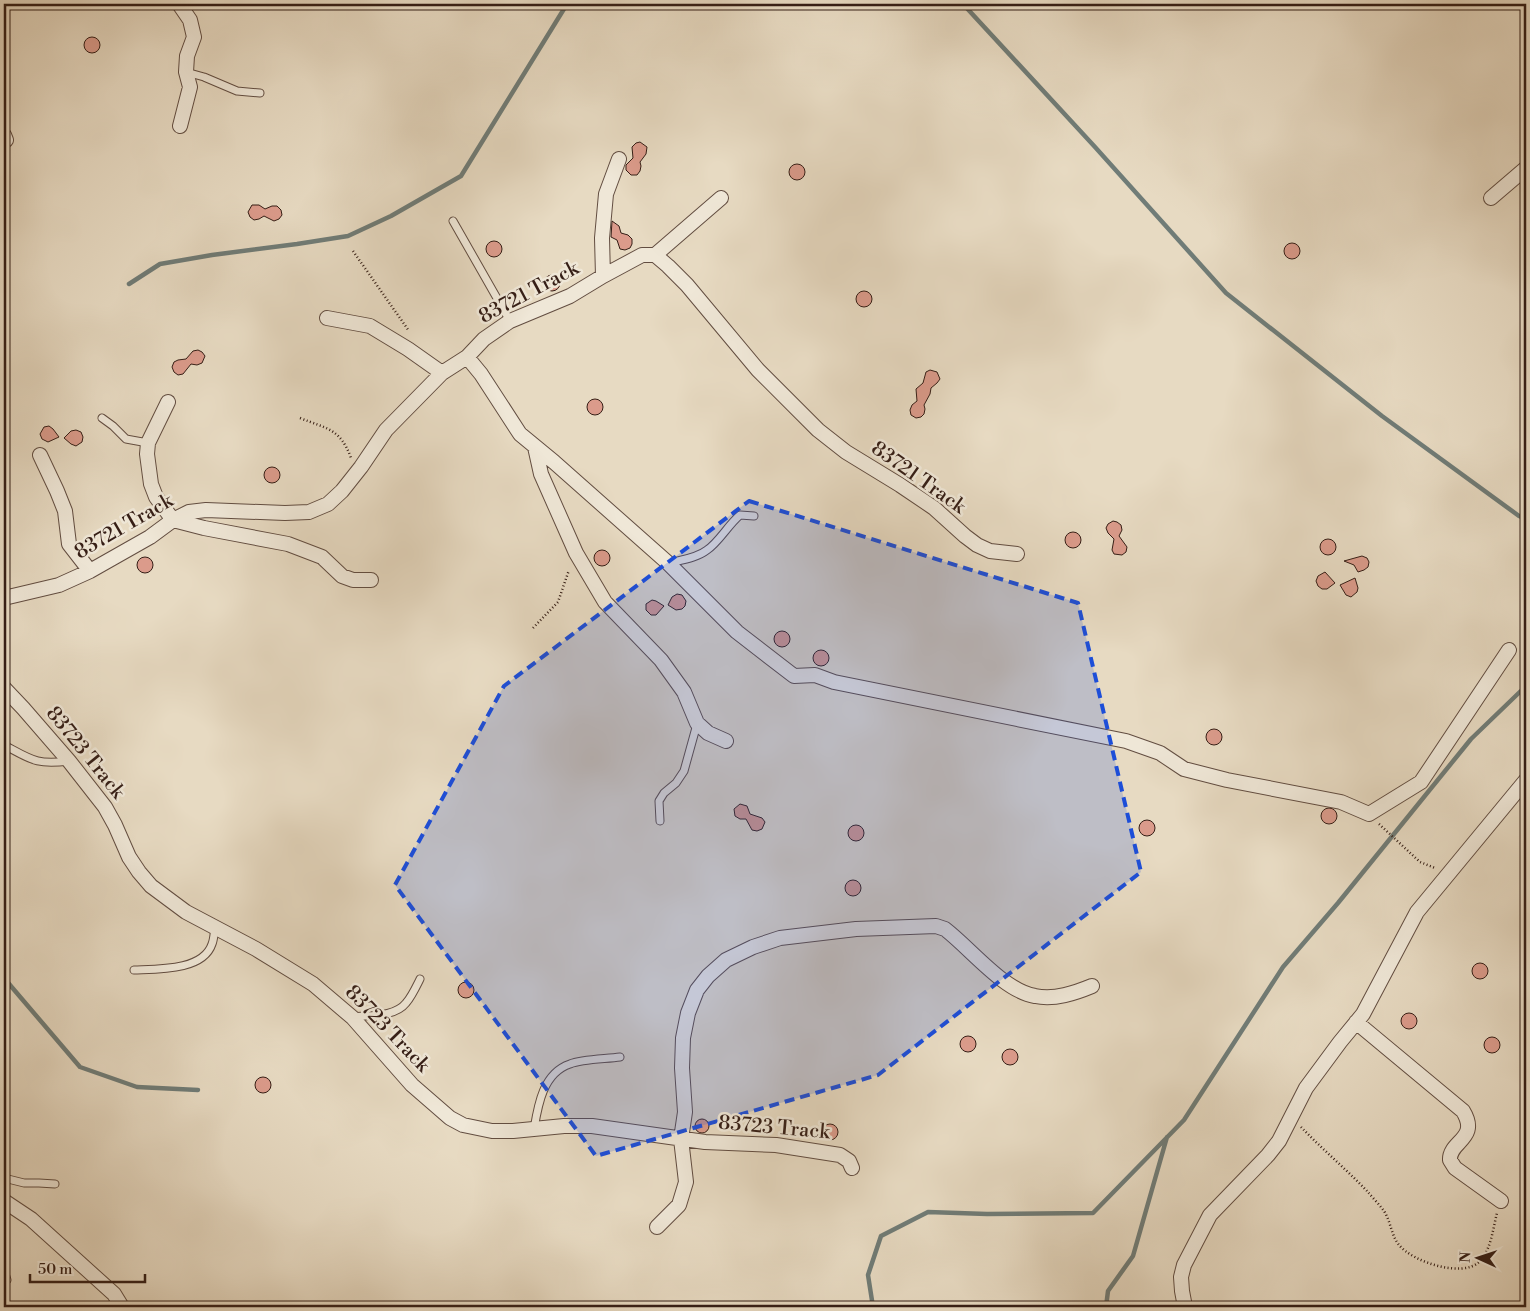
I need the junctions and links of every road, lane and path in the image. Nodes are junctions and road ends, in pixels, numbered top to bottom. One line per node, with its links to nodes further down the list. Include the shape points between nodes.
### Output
1 (179, 4): 2 (street, via 190,20 194,37 187,56)
2 (186, 72): 3 (lane, via 237,91); 4 (street, via 190,87)
3 (260, 93)
4 (180, 126)
5 (619, 159): 12 (street, via 606,194)
6 (1526, 168): 8 (street)
7 (721, 198): 11 (street)
8 (1491, 198)
9 (453, 222): 14 (lane)
10 (353, 251): 15 (path)
11 (655, 255): 12 (street, 83721 Track, via 642,255); 27 (street, 83721 Track, via 687,285 758,370 818,430 846,452 934,508 977,545 990,551)
12 (603, 276): 14 (street, 83721 Track, via 570,296)
13 (327, 318): 17 (street, via 370,326)
14 (510, 321): 16 (street, 83721 Track, via 484,339)
15 (412, 336)
16 (467, 357): 17 (street, 83721 Track); 22 (street, via 520,434)
17 (442, 373): 24 (street, 83721 Track, via 386,430)
18 (168, 402): 21 (street)
19 (102, 418): 21 (lane, via 126,439)
20 (300, 418): 24 (path, via 334,431 346,444)
21 (148, 443): 26 (street, via 151,484 156,497)
22 (535, 447): 28 (street); 36 (street, via 541,474 576,553 605,602 661,660 684,692)
23 (40, 455): 30 (street, via 65,511 69,544)
24 (356, 473): 26 (street, 83721 Track, via 328,504 309,512 206,510 189,512)
25 (754, 516): 28 (lane, via 740,515 707,550)
26 (173, 520): 30 (street, 83721 Track); 31 (street, via 288,544 322,557 342,576)
27 (1017, 554)
28 (668, 563): 41 (street, via 737,632 794,676 815,675 842,684 1126,741 1160,753 1184,769 1340,802)
29 (570, 565): 33 (path, via 558,602)
30 (90, 571): 32 (street, 83721 Track, via 59,585)
31 (371, 580)
32 (4, 598)
33 (533, 628)
34 (1509, 650): 41 (street, via 1421,782)
35 (4, 688): 39 (street, 83723 Track)
36 (697, 723): 37 (street, via 708,733); 42 (lane, via 684,771 659,801)
37 (726, 741)
38 (4, 745): 39 (lane, via 46,764)
39 (69, 761): 44 (street, 83723 Track, via 105,807 129,857 151,886)
40 (1526, 780): 43 (street)
41 (1369, 814): 43 (path, via 1420,862)
42 (660, 820)
43 (1448, 874): 49 (street, via 1416,912 1380,984)
44 (215, 928): 45 (lane, via 212,945 195,962 167,969); 48 (street, 83723 Track, via 312,984)
45 (134, 970)
46 (420, 979): 48 (lane, via 400,1009)
47 (1092, 986): 53 (street, via 1072,994 1049,997 1022,992 1004,982 950,932 936,926 818,933 780,938 753,947 726,960 696,990 684,1038 682,1068 686,1112)
48 (353, 1018): 52 (street, 83723 Track, via 401,1074 450,1118 485,1130)
49 (1356, 1022): 51 (street, via 1306,1088); 58 (street, via 1463,1111 1467,1117 1467,1131 1451,1152 1450,1160 1455,1168)
50 (620, 1057): 52 (lane, via 569,1064 552,1076 539,1102)
51 (1291, 1117): 58 (path, via 1366,1190 1385,1212 1400,1247 1418,1260 1446,1269 1478,1264 1486,1254); 63 (street, via 1268,1155 1215,1209 1202,1228 1181,1277)
52 (534, 1129): 53 (street, 83723 Track, via 592,1126)
53 (681, 1139): 54 (street, 83723 Track, via 776,1145 835,1154 844,1157); 59 (street, via 686,1182 679,1205)
54 (852, 1168)
55 (4, 1178): 56 (lane, via 24,1184)
56 (55, 1184)
57 (4, 1201): 62 (street, via 31,1219 114,1294)
58 (1501, 1201)
59 (657, 1227)
60 (4, 1270): 61 (lane)
61 (7, 1280)
62 (122, 1307)
63 (1185, 1307)

